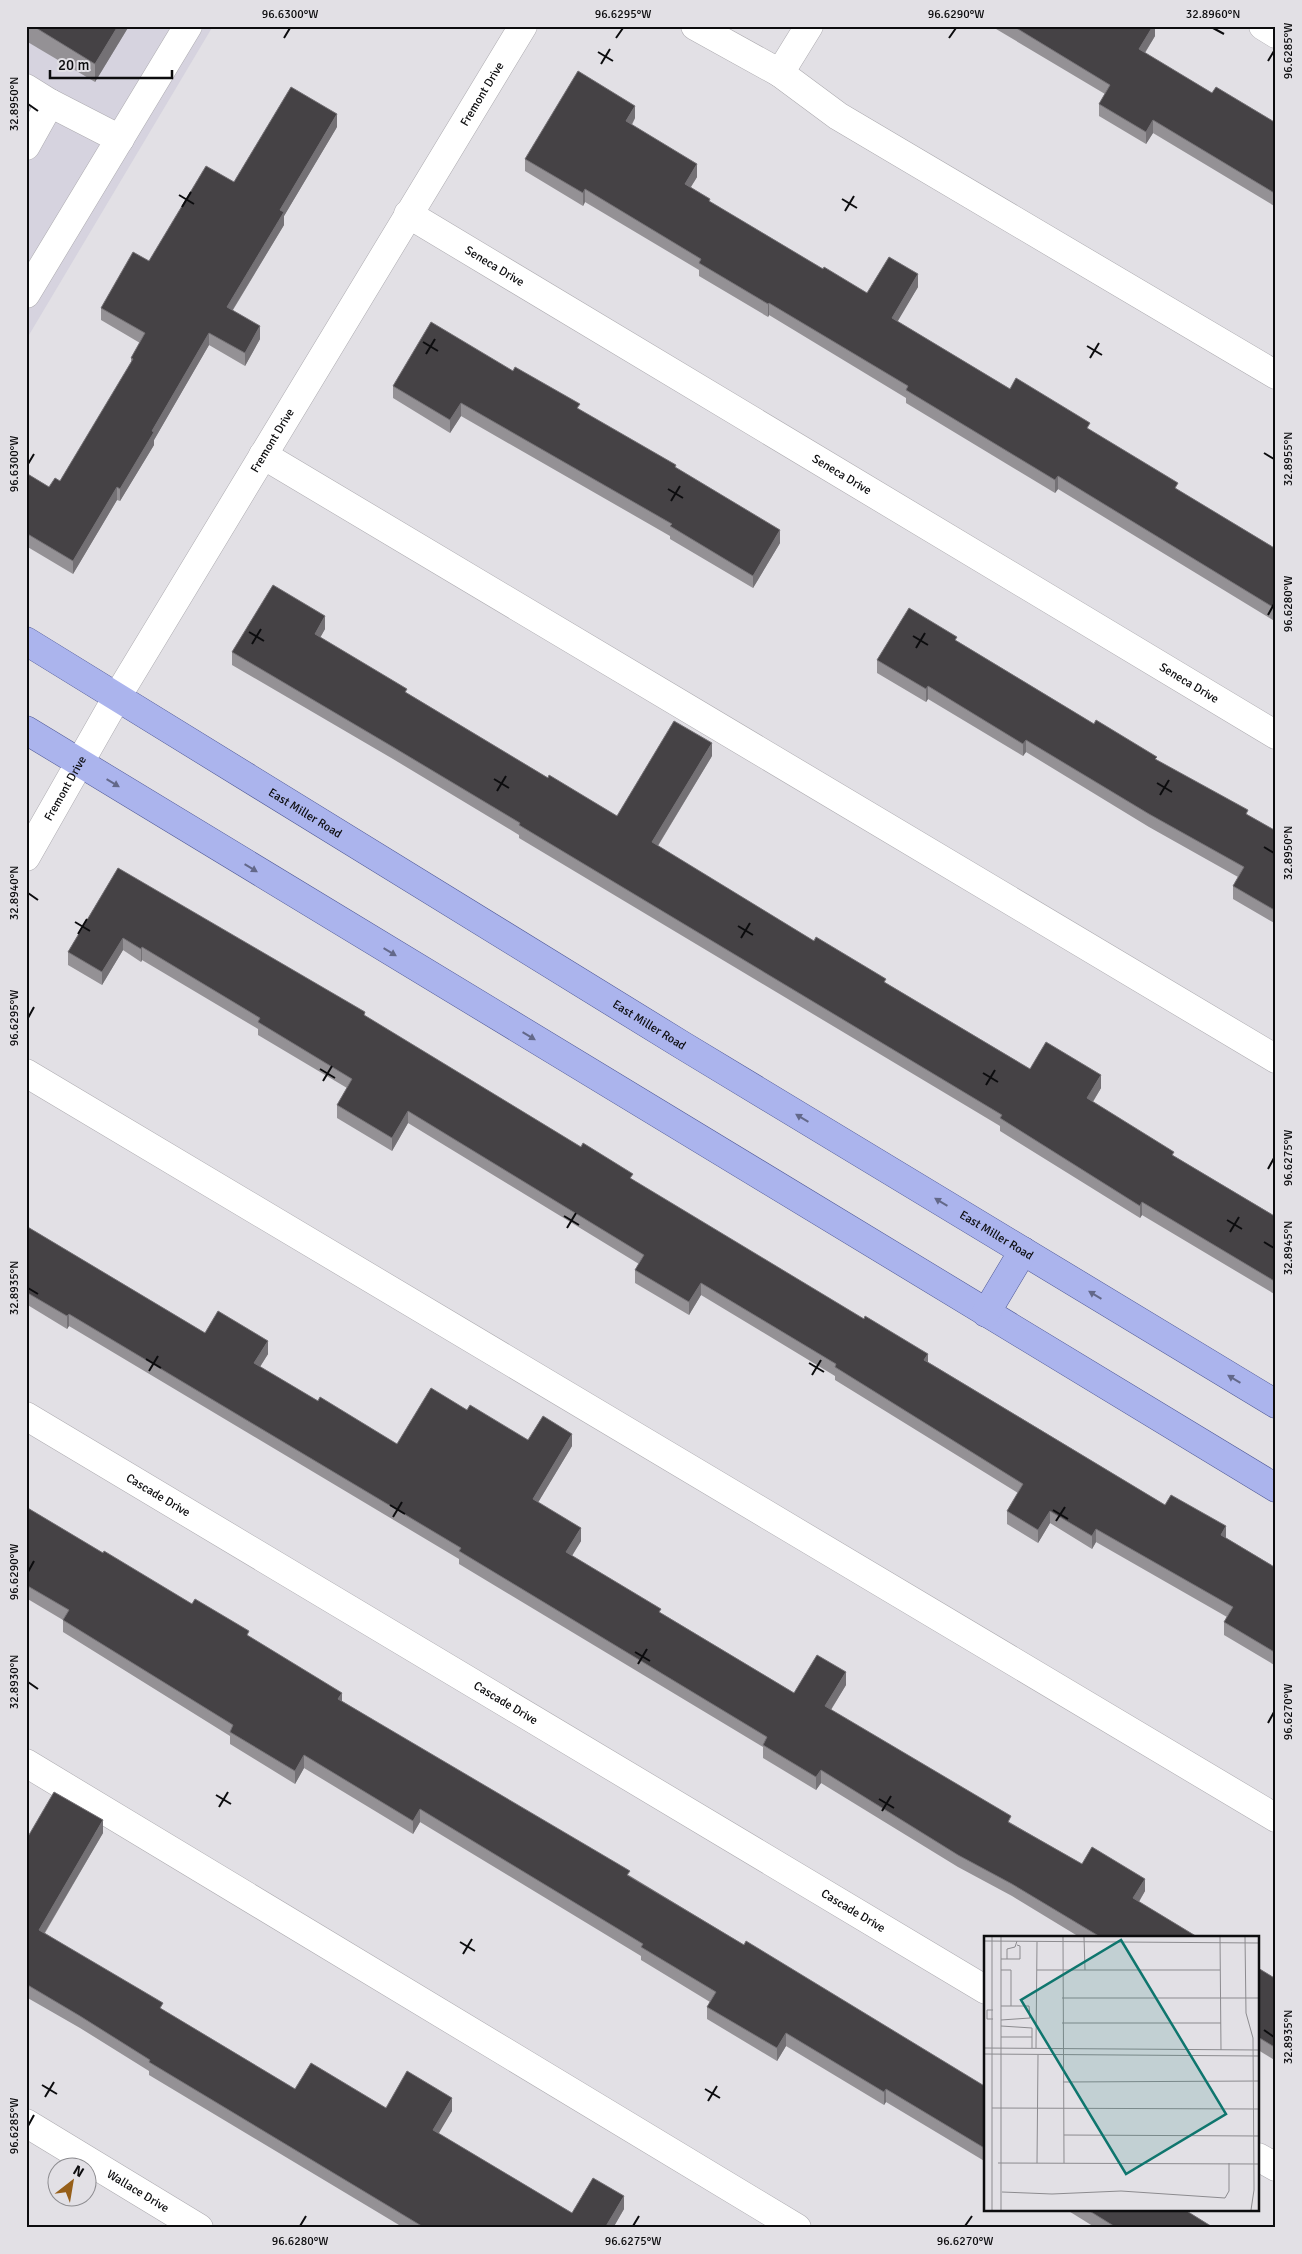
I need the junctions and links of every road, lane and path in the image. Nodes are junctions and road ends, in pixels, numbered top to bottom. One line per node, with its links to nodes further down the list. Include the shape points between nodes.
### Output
1 (188, 26): 10 (street)
2 (523, 26): 12 (street, Fremont Drive)
3 (695, 26): 7 (street)
4 (809, 26): 7 (street)
5 (1263, 26): 6 (street)
6 (1276, 34)
7 (780, 73): 14 (street, via 838,116)
8 (26, 88): 9 (street)
9 (50, 103): 10 (street); 11 (street)
10 (120, 139): 13 (street)
11 (26, 146)
12 (408, 214): 15 (street, Fremont Drive); 19 (street, Seneca Drive)
13 (29, 284)
14 (1276, 376)
15 (263, 455): 17 (street, Fremont Drive); 22 (street)
16 (26, 641): 17 (main road, East Miller Road)
17 (117, 697): 20 (street, Fremont Drive); 24 (main road, East Miller Road, one-way to 17)
18 (26, 730): 20 (main road)
19 (1276, 735)
20 (80, 764): 21 (street, Fremont Drive); 25 (main road, one-way to 25)
21 (26, 857)
22 (1276, 1058)
23 (26, 1073): 30 (street)
24 (1023, 1251): 25 (main road); 26 (main road, East Miller Road, one-way to 24)
25 (986, 1313): 28 (main road)
26 (1276, 1404)
27 (26, 1416): 31 (street, Cascade Drive)
28 (1276, 1488)
29 (26, 1763): 36 (street)
30 (1276, 1818)
31 (984, 1989)
32 (26, 2123): 35 (street, Wallace Drive)
33 (1260, 2158): 34 (street)
34 (1276, 2167)
35 (200, 2228)
36 (797, 2228)

